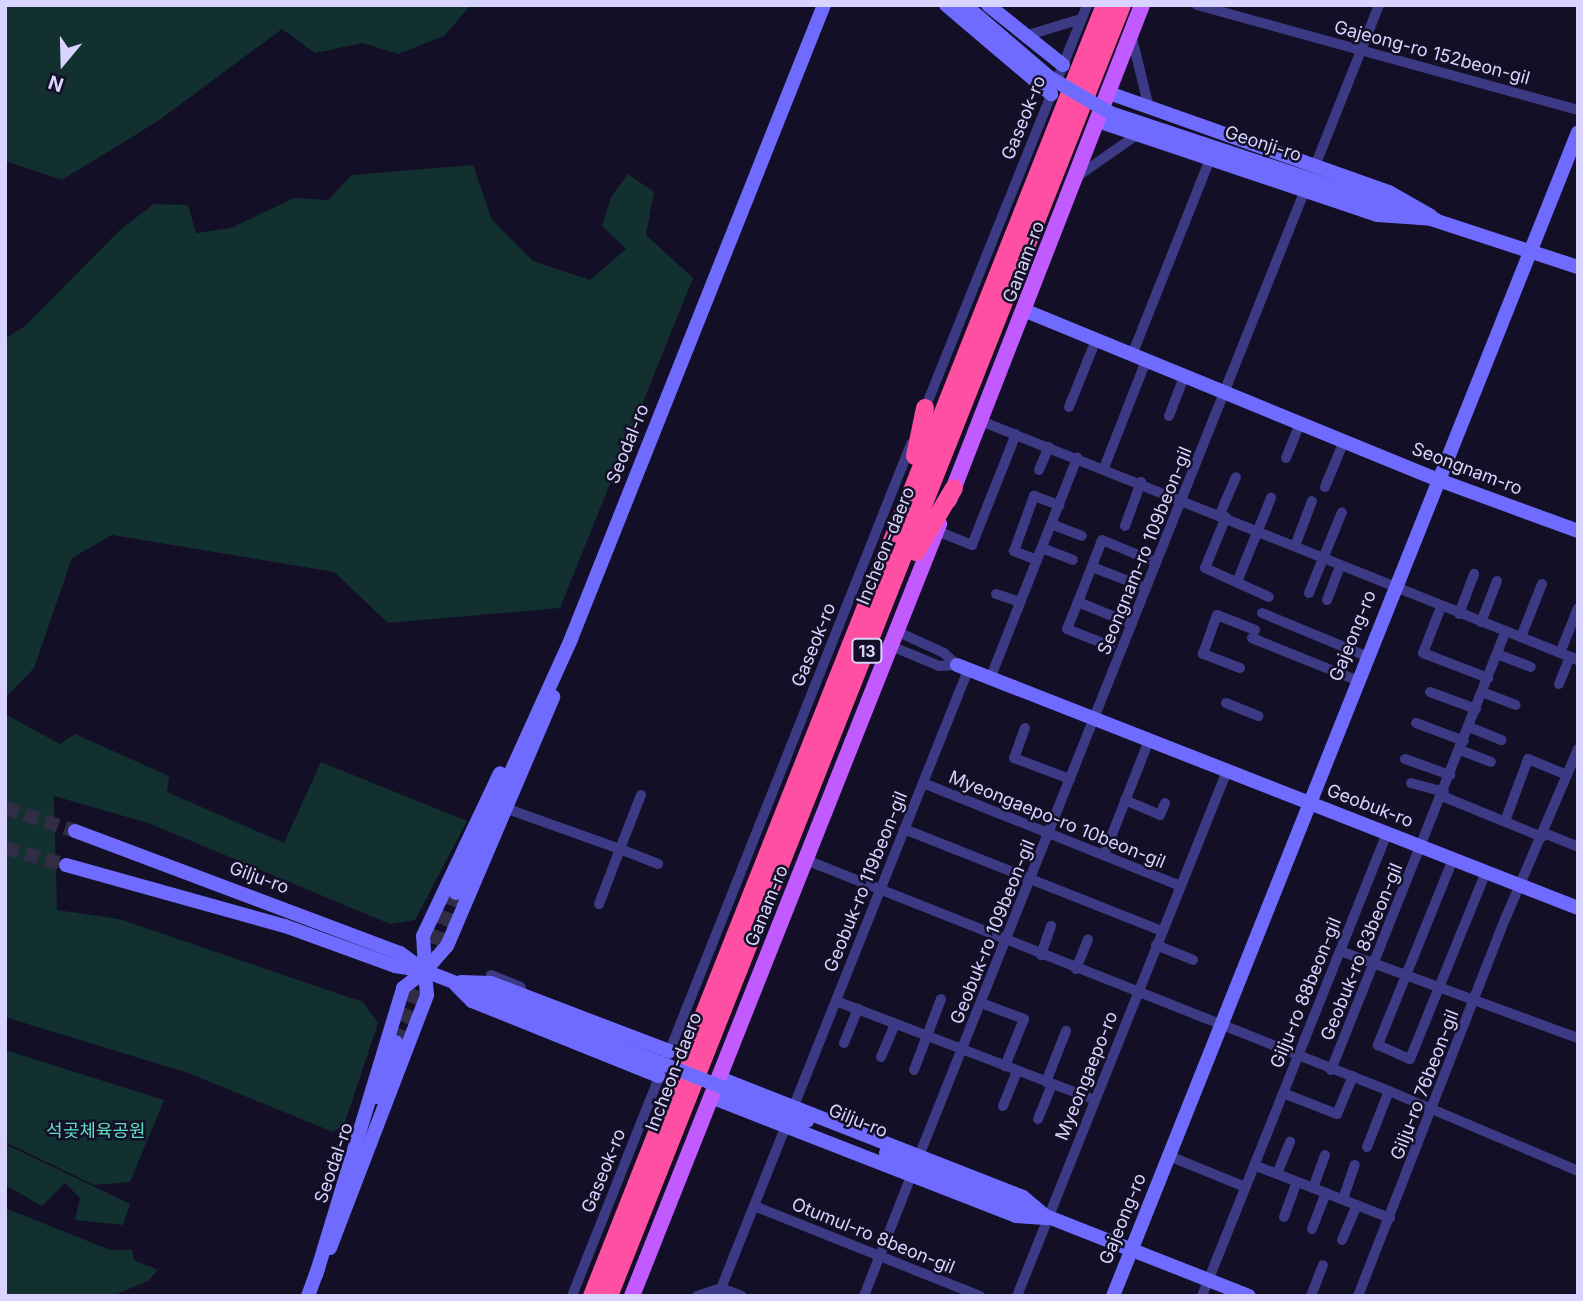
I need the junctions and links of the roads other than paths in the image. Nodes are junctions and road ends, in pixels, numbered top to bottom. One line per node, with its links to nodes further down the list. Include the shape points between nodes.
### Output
1 (824, 5): 96 (street, Seodal-ro)
2 (946, 5): 17 (street)
3 (965, 5): 27 (street, Geonji-ro, bridge, via 1049,77 1110,113)
4 (988, 5): 13 (street)
5 (1087, 5): 11 (street, Gaseok-ro)
6 (1105, 5): 59 (highway, Incheon-daero / 13)
7 (1122, 5): 90 (highway, Incheon-daero / 13)
8 (1142, 5): 12 (main road, Ganam-ro)
9 (1197, 5): 14 (street, Gajeong-ro 152beon-gil)
10 (1379, 5): 14 (street)
11 (1082, 19): 13 (street); 15 (street, Gaseok-ro)
12 (1132, 34): 16 (main road, Ganam-ro); 18 (street)
13 (1023, 37): 15 (street)
14 (1361, 50): 19 (street, Gajeong-ro 152beon-gil); 24 (street)
15 (1063, 65): 17 (street, Gaseok-ro)
16 (1109, 93): 18 (street); 20 (main road, Ganam-ro)
17 (1051, 94): 37 (street, Gaseok-ro)
18 (1149, 108): 24 (street)
19 (1578, 110)
20 (1098, 121): 22 (street); 25 (main road, Ganam-ro)
21 (1578, 132): 28 (street, Gajeong-ro)
22 (1138, 134): 23 (street); 25 (street)
23 (1210, 159): 26 (street); 32 (street)
24 (1315, 166): 27 (street, via 1389,192)
25 (1078, 176): 30 (main road, Ganam-ro)
26 (1305, 190): 27 (street, via 1378,215); 35 (street, Seongnam-ro 109beon-gil)
27 (1435, 219): 28 (street, Geonji-ro)
28 (1529, 250): 29 (street, Geonji-ro); 49 (street, Gajeong-ro)
29 (1578, 267)
30 (1026, 311): 31 (street, Seongnam-ro); 39 (main road, Ganam-ro)
31 (1096, 340): 32 (street, Seongnam-ro); 36 (street)
32 (1132, 355): 33 (street, Seongnam-ro)
33 (1146, 361): 34 (street, Seongnam-ro); 46 (street)
34 (1184, 377): 35 (street, Seongnam-ro); 38 (street)
35 (1224, 394): 40 (street, Seongnam-ro); 53 (street, Seongnam-ro 109beon-gil)
36 (1069, 407)
37 (925, 408): 59 (highway); 187 (street, Gaseok-ro)
38 (1168, 416)
39 (981, 421): 41 (street); 51 (main road, Ganam-ro)
40 (1300, 423): 42 (street, Seongnam-ro); 45 (street)
41 (1016, 434): 43 (street); 63 (street, via 972,545)
42 (1344, 441): 49 (street, Seongnam-ro); 52 (street)
43 (1049, 447): 44 (street); 47 (street)
44 (1077, 458): 46 (street); 56 (street)
45 (1286, 458)
46 (1104, 468): 50 (street)
47 (1039, 470)
48 (1236, 477): 58 (street)
49 (1436, 479): 64 (street, Seongnam-ro); 79 (street, Gajeong-ro)
50 (1141, 482): 53 (street); 61 (street)
51 (954, 488): 63 (main road, Ganam-ro); 90 (highway)
52 (1325, 488)
53 (1182, 498): 58 (street); 92 (street, Seongnam-ro 109beon-gil)
54 (1271, 498): 62 (street)
55 (1312, 501): 66 (street)
56 (1059, 505): 60 (street); 69 (street, via 1034,496 1014,551)
57 (1342, 512): 68 (street)
58 (1223, 516): 62 (street); 75 (street, via 1205,568)
59 (898, 520): 237 (highway, Incheon-daero / 13)
60 (1051, 524): 65 (street); 67 (street)
61 (1125, 526)
62 (1258, 530): 66 (street); 75 (street)
63 (937, 531): 95 (main road, Ganam-ro)
64 (1578, 531)
65 (1082, 536)
66 (1295, 546): 68 (street)
67 (1042, 548): 69 (street); 70 (street)
68 (1323, 558): 72 (street); 80 (street)
69 (1037, 560): 84 (street)
70 (1073, 560)
71 (1150, 560): 73 (street, via 1102,540)
72 (1340, 566): 79 (street); 83 (street)
73 (1092, 567): 78 (street); 85 (street)
74 (1474, 573): 89 (street)
75 (1237, 582): 82 (street)
76 (1497, 582): 91 (street)
77 (1542, 584): 94 (street)
78 (1139, 585)
79 (1392, 589): 86 (street); 99 (street, Gajeong-ro)
80 (1309, 593)
81 (996, 594): 84 (street)
82 (1269, 597)
83 (1327, 600)
84 (1020, 602): 105 (street)
85 (1078, 602): 92 (street); 97 (street, via 1067,629)
86 (1441, 607): 89 (street); 104 (street, via 1423,653)
87 (1578, 608): 100 (street)
88 (1262, 613): 99 (street)
89 (1459, 614): 91 (street)
90 (880, 620): 238 (highway, Incheon-daero / 13)
91 (1481, 622): 93 (street)
92 (1132, 624): 114 (street, Seongnam-ro 109beon-gil)
93 (1505, 632): 94 (street); 98 (street, Geobuk-ro 83beon-gil)
94 (1521, 637): 100 (street)
95 (893, 638): 101 (street, via 944,653); 101 (street, via 939,666); 148 (main road, Ganam-ro)
96 (571, 639): 136 (street, via 543,727); 156 (street, Seodal-ro)
97 (1110, 646)
98 (1497, 654): 102 (street); 104 (street, Geobuk-ro 83beon-gil)
99 (1366, 656): 106 (street, Gajeong-ro)
100 (1569, 657): 107 (street)
101 (962, 667): 105 (street, Geobuk-ro); 129 (street, Geobuk-ro 119beon-gil)
102 (1531, 667)
103 (1240, 668): 106 (street, via 1203,654 1217,615)
104 (1488, 678): 109 (street, Geobuk-ro 83beon-gil)
105 (990, 679): 114 (street, Geobuk-ro)
106 (1356, 680): 134 (street, Gajeong-ro)
107 (1559, 684)
108 (1430, 692): 112 (street)
109 (1482, 692): 111 (street); 112 (street, Geobuk-ro 83beon-gil)
110 (1226, 703): 113 (street)
111 (1516, 705)
112 (1476, 709): 116 (street, Geobuk-ro 83beon-gil)
113 (1258, 716)
114 (1094, 719): 118 (street, Geobuk-ro); 128 (street, Geobuk-ro 109beon-gil)
115 (1416, 723): 120 (street)
116 (1469, 727): 119 (street); 120 (street, Geobuk-ro 83beon-gil)
117 (1025, 728): 128 (street, via 1014,758)
118 (1149, 740): 125 (street, Geobuk-ro); 133 (street)
119 (1502, 740)
120 (1462, 746): 123 (street); 126 (street, Geobuk-ro 83beon-gil)
121 (1578, 749): 124 (street, Gilju-ro 76beon-gil)
122 (1405, 759): 126 (street)
123 (1491, 762)
124 (1575, 764): 127 (street, Gilju-ro 76beon-gil)
125 (1227, 771): 134 (street, Geobuk-ro); 153 (street, Myeongaepo-ro)
126 (1450, 775): 131 (street, Geobuk-ro 83beon-gil)
127 (1567, 775): 137 (street, via 1528,759); 142 (street, Gilju-ro 76beon-gil)
128 (1070, 779): 140 (street, Geobuk-ro 109beon-gil)
129 (923, 783): 138 (street, Geobuk-ro 119beon-gil); 140 (street, Myeongaepo-ro 10beon-gil)
130 (1412, 783): 131 (street)
131 (1443, 794): 137 (street); 144 (street, Geobuk-ro 83beon-gil)
132 (641, 795): 145 (street)
133 (1125, 800): 135 (street, via 1160,815); 146 (street)
134 (1308, 802): 141 (street, Geobuk-ro); 181 (street, Gajeong-ro)
135 (1164, 803)
136 (505, 808): 145 (street); 156 (street)
137 (1505, 821): 142 (street)
138 (904, 829): 152 (street); 155 (street, Geobuk-ro 119beon-gil)
139 (75, 831): 169 (street, Gilju-ro, via 400,953)
140 (1049, 833): 146 (street, Myeongaepo-ro 10beon-gil); 152 (street, Geobuk-ro 109beon-gil)
141 (1387, 833): 144 (street, Geobuk-ro); 164 (street, Gilju-ro 88beon-gil)
142 (1543, 835): 143 (street); 154 (street, Gilju-ro 76beon-gil)
143 (1577, 846)
144 (1422, 847): 147 (street, Geobuk-ro); 167 (street, Geobuk-ro 83beon-gil)
145 (620, 849): 149 (street); 157 (street)
146 (1104, 855): 153 (street, Myeongaepo-ro 10beon-gil)
147 (1452, 859): 151 (street, Geobuk-ro); 171 (street)
148 (806, 860): 155 (street); 197 (main road, Ganam-ro)
149 (659, 864)
150 (66, 865): 169 (street, Gilju-ro, via 285,926 395,966)
151 (1486, 872): 154 (street, Geobuk-ro); 173 (street)
152 (1030, 880): 160 (street); 162 (street, Geobuk-ro 109beon-gil)
153 (1180, 886): 160 (street, Myeongaepo-ro)
154 (1522, 886): 158 (street, Geobuk-ro); 175 (street, Gilju-ro 76beon-gil)
155 (878, 890): 162 (street); 177 (street, Geobuk-ro 119beon-gil)
156 (455, 893): 169 (street, via 447,946); 169 (street, via 423,936)
157 (599, 904)
158 (1578, 908)
159 (1051, 926): 165 (street)
160 (1162, 932): 163 (street, Myeongaepo-ro)
161 (1088, 939): 168 (street)
162 (1006, 941): 165 (street); 178 (street, Geobuk-ro 109beon-gil)
163 (1156, 946): 166 (street); 174 (street, Myeongaepo-ro)
164 (1340, 951): 167 (street); 189 (street, Gilju-ro 88beon-gil)
165 (1041, 955): 168 (street)
166 (1193, 960)
167 (1374, 963): 171 (street); 193 (street, Geobuk-ro 83beon-gil)
168 (1076, 970): 174 (street)
169 (425, 971): 172 (street, Gilju-ro); 185 (street, via 427,995); 185 (street, via 403,988)
170 (491, 975): 187 (street)
171 (1406, 976): 173 (street); 173 (street, via 1378,1045 1410,1059)
172 (452, 982): 187 (street, Gilju-ro, via 491,983); 195 (street, Gilju-ro, via 472,1001); 227 (street, Gilju-ro, bridge)
173 (1440, 989): 175 (street)
174 (1137, 993): 181 (street); 202 (street, Myeongaepo-ro)
175 (1475, 998): 184 (street); 205 (street, Gilju-ro 76beon-gil)
176 (941, 999): 183 (street)
177 (836, 1001): 179 (street); 203 (street, Geobuk-ro 119beon-gil)
178 (981, 1003): 188 (street, Geobuk-ro 109beon-gil); 191 (street, via 1024,1019)
179 (858, 1009): 180 (street); 186 (street)
180 (895, 1024): 183 (street); 190 (street)
181 (1220, 1025): 189 (street); 212 (street, Gajeong-ro)
182 (1066, 1031): 198 (street)
183 (927, 1037): 188 (street); 192 (street)
184 (1578, 1038)
185 (397, 1042): 235 (street, Seodal-ro)
186 (844, 1043)
187 (670, 1048): 195 (street, Gaseok-ro)
188 (962, 1051): 191 (street); 211 (street, Geobuk-ro 109beon-gil)
189 (1298, 1056): 193 (street); 200 (street, Gilju-ro 88beon-gil)
190 (881, 1057)
191 (1005, 1066): 194 (street)
192 (914, 1070)
193 (1331, 1070): 196 (street)
194 (1017, 1071): 198 (street); 204 (street)
195 (659, 1076): 236 (street, Gaseok-ro)
196 (1353, 1076): 199 (street); 200 (street, via 1337,1114)
197 (719, 1078): 201 (main road, Ganam-ro); 203 (street)
198 (1049, 1083): 202 (street); 206 (street)
199 (1390, 1091): 205 (street); 209 (street)
200 (1283, 1093): 213 (street, Gilju-ro 88beon-gil)
201 (711, 1097): 207 (street); 239 (main road, Ganam-ro)
202 (1095, 1100): 227 (street, Myeongaepo-ro)
203 (794, 1106): 207 (street, Geobuk-ro 119beon-gil); 211 (street)
204 (1003, 1106)
205 (1433, 1109): 215 (street); 226 (street, Gilju-ro 76beon-gil)
206 (1038, 1119)
207 (787, 1125): 217 (street); 224 (street, Geobuk-ro 119beon-gil)
208 (1290, 1140): 216 (street)
209 (1367, 1147)
210 (1325, 1155): 220 (street)
211 (919, 1156): 227 (street, via 1023,1197)
212 (1168, 1156): 219 (street); 230 (street, Gajeong-ro)
213 (1254, 1165): 216 (street); 219 (street, Gilju-ro 88beon-gil)
214 (1355, 1165): 222 (street)
215 (1578, 1171)
216 (1277, 1174): 218 (street)
217 (911, 1176): 227 (street, via 1016,1216); 231 (street)
218 (1297, 1182): 220 (street); 225 (street)
219 (1245, 1187): 233 (street, Gilju-ro 88beon-gil)
220 (1313, 1188): 221 (street)
221 (1326, 1193): 222 (street); 228 (street)
222 (1343, 1199): 223 (street)
223 (1357, 1205): 226 (street); 229 (street)
224 (754, 1206): 231 (street, Otumul-ro 8beon-gil); 234 (street, Geobuk-ro 119beon-gil)
225 (1284, 1217)
226 (1390, 1217): 249 (street, Gilju-ro 76beon-gil)
227 (1048, 1218): 230 (street, Gilju-ro); 244 (street, Myeongaepo-ro)
228 (1312, 1229)
229 (1342, 1240)
230 (1131, 1252): 233 (street, Gilju-ro); 245 (street, Gajeong-ro)
231 (880, 1256): 242 (street); 243 (street, Otumul-ro 8beon-gil)
232 (1323, 1265): 248 (street)
233 (1208, 1280): 246 (street, Gilju-ro 88beon-gil); 247 (street, Gilju-ro)
234 (720, 1292): 240 (street); 241 (street)
235 (308, 1296)
236 (572, 1296)
237 (592, 1296)
238 (609, 1296)
239 (632, 1296)
240 (696, 1296)
241 (742, 1296)
242 (864, 1296)
243 (980, 1296)
244 (1017, 1296)
245 (1113, 1296)
246 (1202, 1296)
247 (1249, 1296)
248 (1311, 1296)
249 (1358, 1296)

